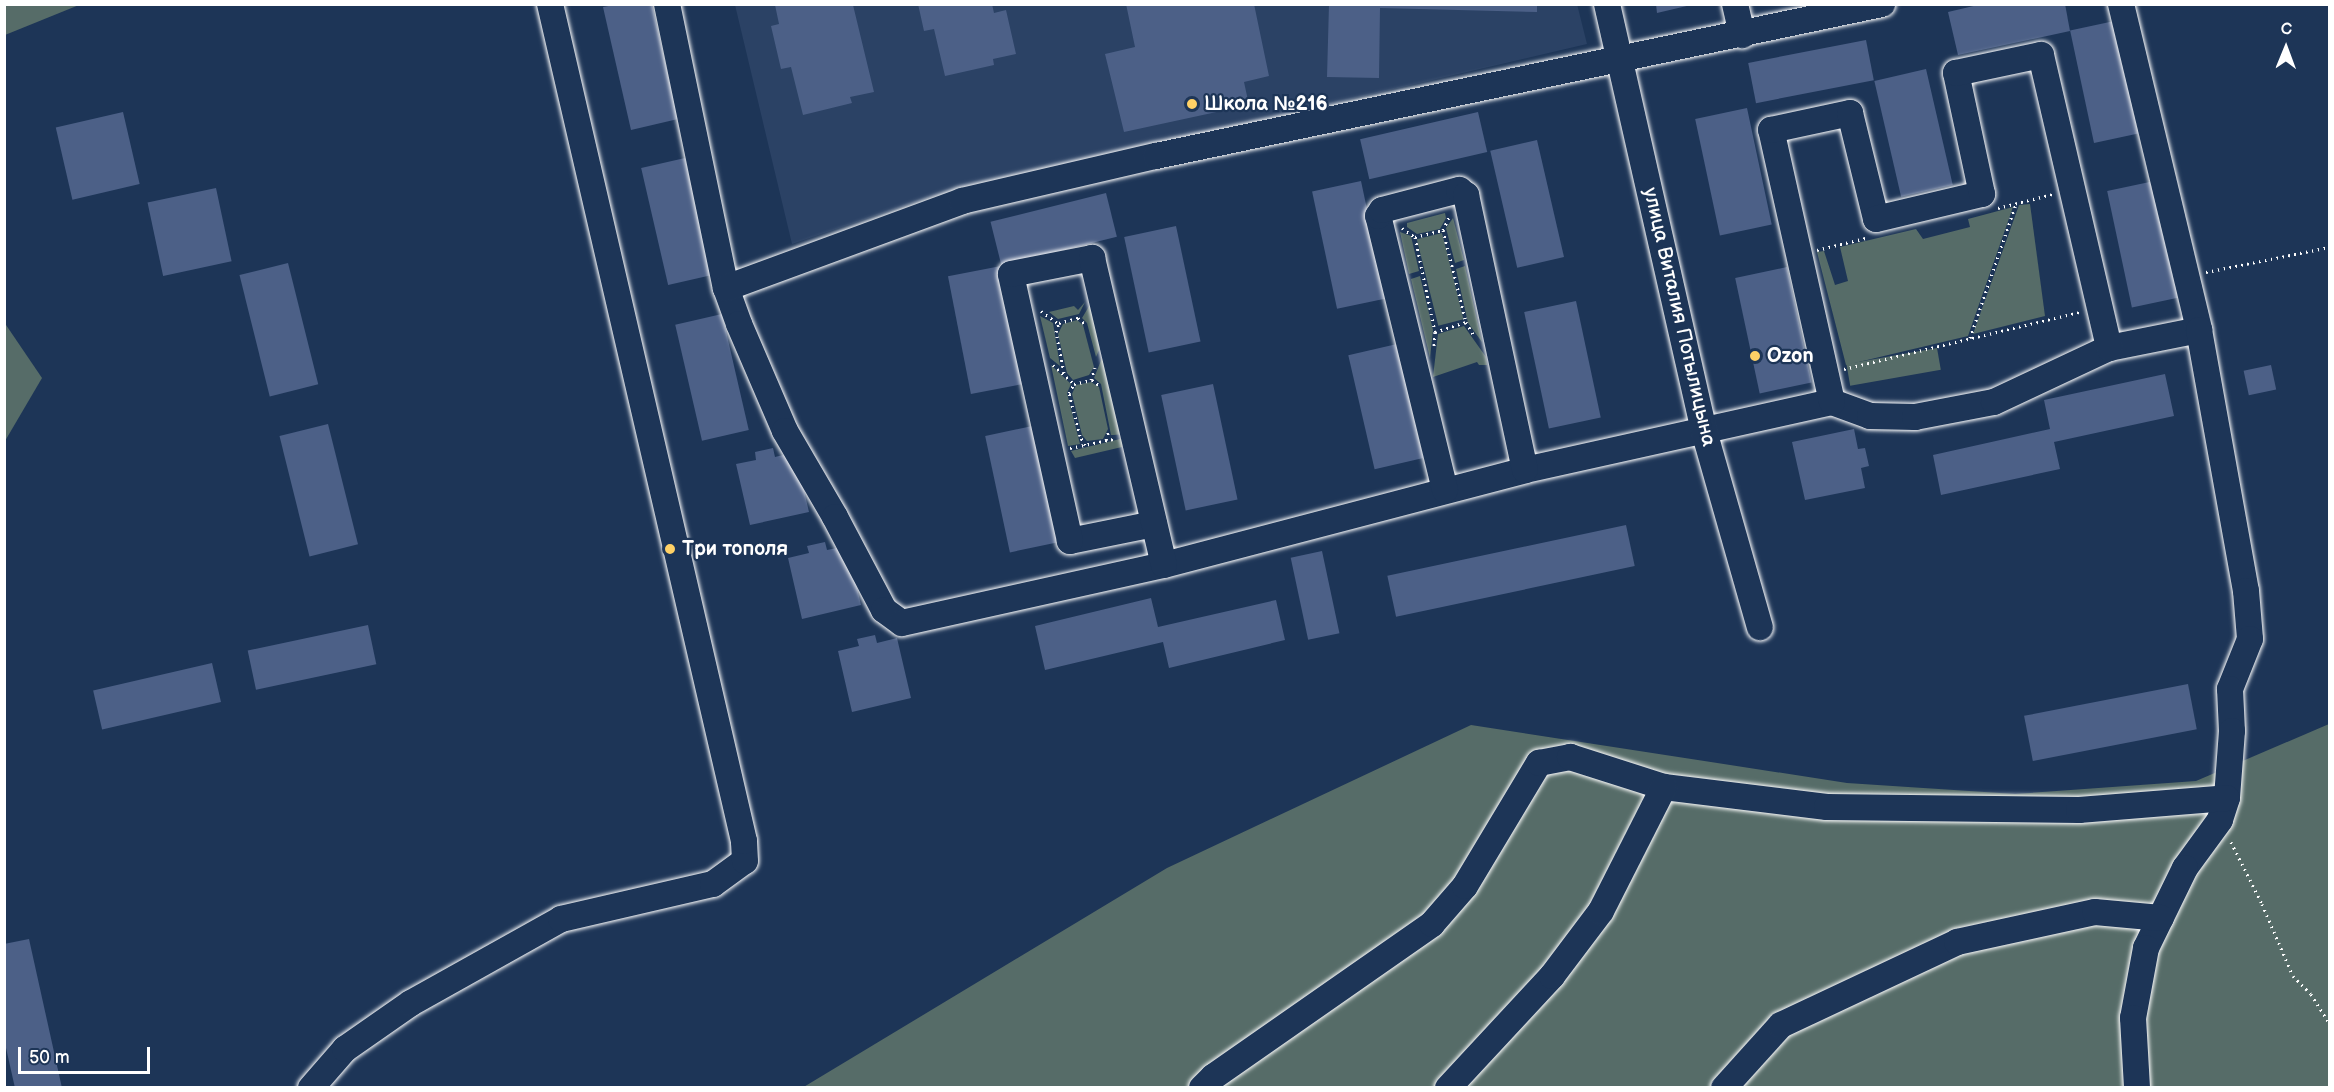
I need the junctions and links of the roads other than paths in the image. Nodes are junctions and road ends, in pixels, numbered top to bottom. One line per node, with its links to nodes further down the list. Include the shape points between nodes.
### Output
1 (550, 4): 22 (street, via 744,841 745,861 713,884 561,919 437,986 345,1049)
2 (667, 4): 9 (street)
3 (1607, 4): 8 (street, улица Виталия Потылицына)
4 (1735, 4): 7 (street)
5 (1882, 4): 7 (street)
6 (2121, 4): 10 (street)
7 (1742, 35): 8 (street)
8 (1620, 59): 9 (street, via 1156,156 962,201); 13 (street, улица Виталия Потылицына)
9 (726, 288): 17 (street, via 785,431 884,610 902,623)
10 (2199, 330): 11 (street); 20 (street, via 2246,591 2250,639 2230,689 2232,730)
11 (2109, 348): 12 (street, via 1994,402 1916,417 1870,416); 12 (street, via 2041,55 1956,73 1982,194 1876,219 1850,113 1771,130)
12 (1832, 402): 13 (street)
13 (1704, 431): 14 (street); 18 (street, улица Виталия Потылицына)
14 (1526, 470): 15 (street); 15 (street, via 1462,190 1382,210 1378,218)
15 (1445, 490): 17 (street)
16 (1154, 524): 16 (street, via 1070,541 1011,274 1092,258); 17 (street)
17 (1164, 565)
18 (1760, 627)
19 (1664, 787): 20 (street, via 1827,807); 23 (street, via 1570,757 1539,763 1465,886 1432,924); 24 (street, via 1601,911 1552,976)
20 (2224, 809): 21 (street, via 2185,868)
21 (2161, 918): 25 (street, via 2095,912 1957,942 1781,1025); 26 (street, via 2146,948 2133,1018)
22 (311, 1088)
23 (1202, 1088)
24 (1448, 1088)
25 (1724, 1088)
26 (2137, 1088)

